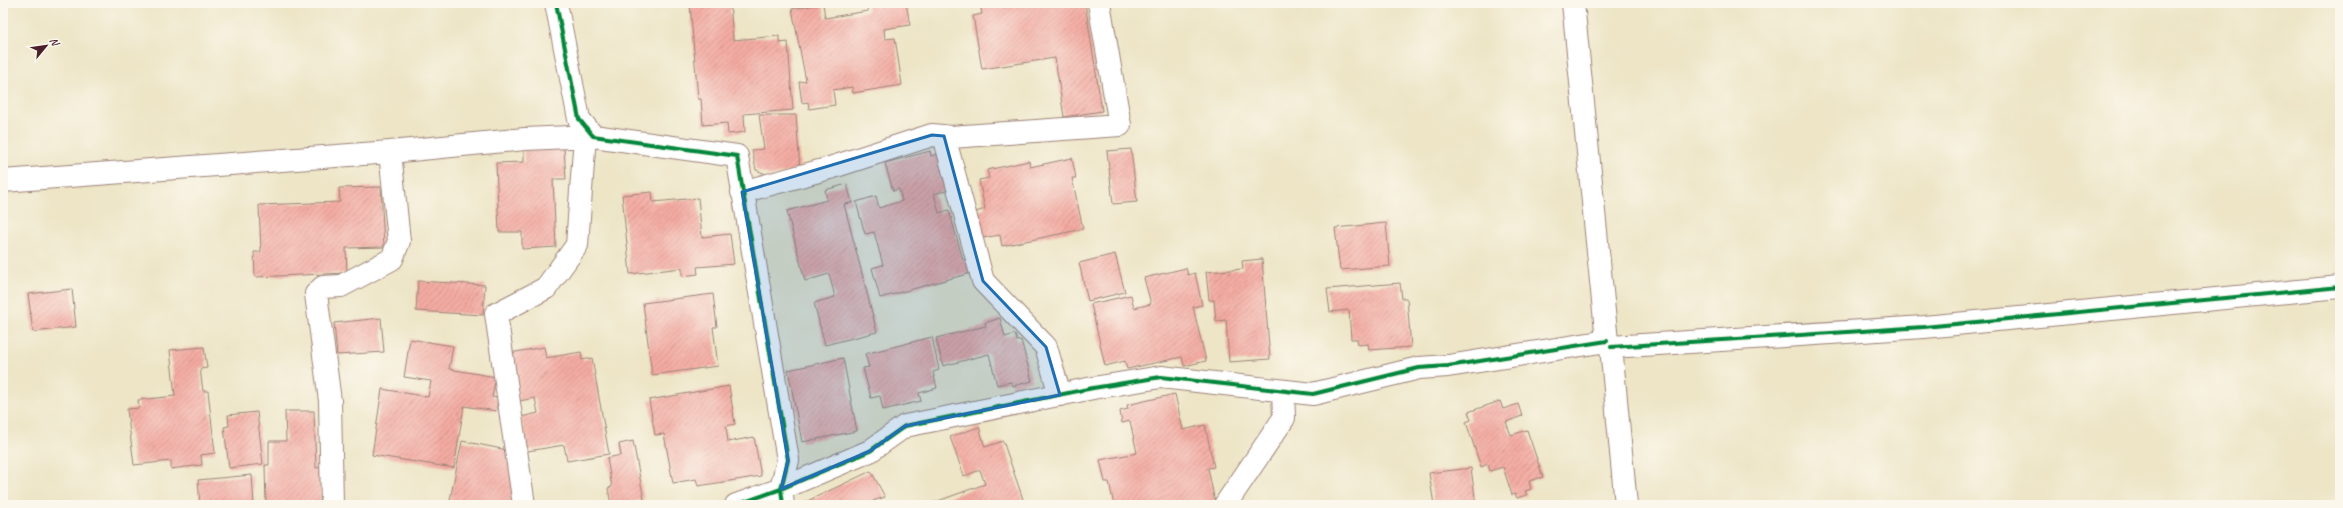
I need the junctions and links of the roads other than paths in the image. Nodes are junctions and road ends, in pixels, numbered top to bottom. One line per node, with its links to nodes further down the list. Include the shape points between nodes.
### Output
1 (556, 3): 4 (street, via 579,119)
2 (1098, 3): 5 (street, via 1120,125)
3 (1573, 3): 10 (street)
4 (589, 136): 6 (street, via 525,139); 8 (street, via 737,156); 15 (street, via 577,245 546,288 496,314)
5 (944, 136): 8 (street, via 932,135 830,168); 12 (street, via 983,281 1046,347)
6 (390, 152): 7 (street); 14 (street, via 399,241 392,259 341,286 323,287 316,294 330,401)
7 (3, 181)
8 (742, 192): 13 (street, via 788,460)
9 (2340, 286): 10 (street, via 1924,327)
10 (1609, 344): 11 (street, via 1419,368 1313,394); 18 (street)
11 (1283, 391): 12 (street, via 1161,377); 17 (street, via 1284,418)
12 (1060, 395): 13 (street, via 905,426 870,451)
13 (782, 497): 16 (street)
14 (332, 505)
15 (524, 505)
16 (736, 505)
17 (1225, 505)
18 (1626, 505)

